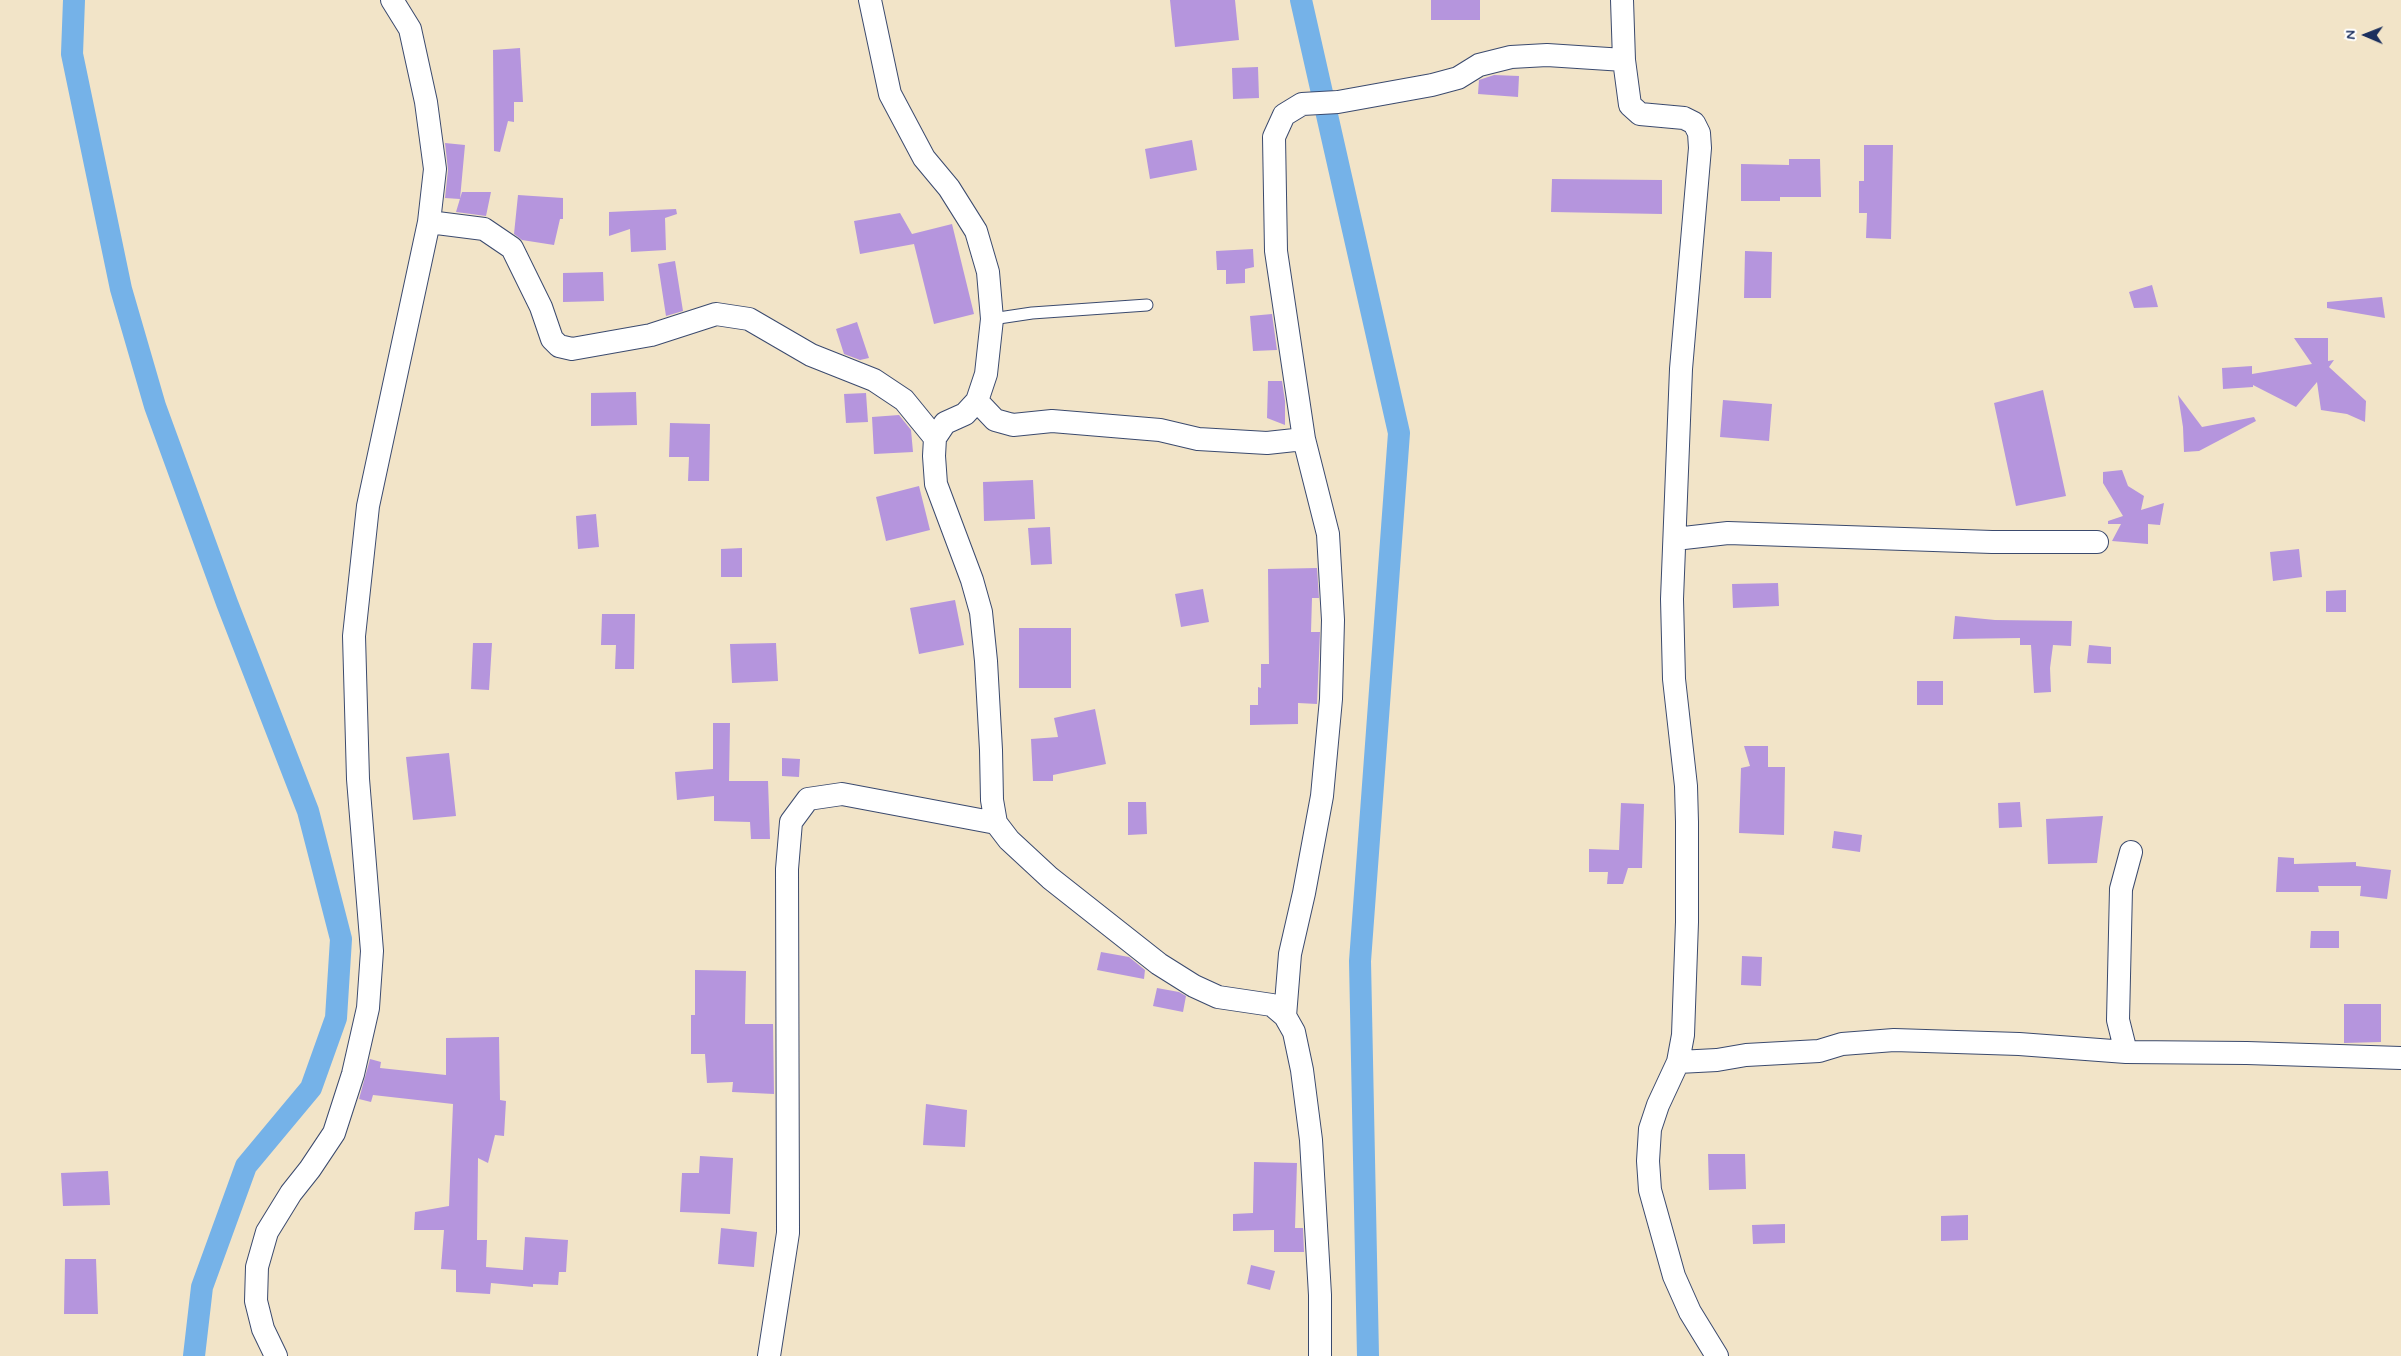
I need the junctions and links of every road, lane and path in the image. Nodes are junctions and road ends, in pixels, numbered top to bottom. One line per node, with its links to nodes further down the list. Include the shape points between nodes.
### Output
1 (392, 0): 5 (street, via 410,29 426,102 435,169)
2 (870, 0): 7 (street, via 890,94 924,158 976,231 988,272)
3 (1622, 0): 4 (street)
4 (1624, 60): 10 (street, via 1547,55 1511,57 1479,65 1458,78 1432,85 1338,102 1302,104 1284,115 1274,137 1276,251); 11 (street, via 1626,89 1630,105 1635,110 1648,116 1684,118 1694,123 1699,133 1681,369)
5 (429, 222): 9 (street, via 484,229 512,248 541,306 552,339 559,346 572,348 651,335 716,314 749,319 811,355 874,380 904,400); 19 (street, via 368,506 354,636 358,779 372,951 368,1008 353,1074 334,1133 267,1232 258,1267 256,1301 263,1330)
6 (1147, 305): 7 (lane, via 1032,312)
7 (992, 319): 8 (street, via 986,374)
8 (977, 401): 9 (street, via 965,414 945,423); 10 (street, via 996,420 1013,425 1052,421 1160,430 1198,439 1267,443)
9 (935, 438): 13 (street, via 936,484 981,612)
10 (1304, 439): 15 (street, via 1328,534 1333,620 1331,699 1322,796 1290,954)
11 (1675, 539): 12 (street, via 1728,533 1992,542); 18 (street, via 1672,599 1674,679 1686,786 1687,848 1683,1034)
12 (2097, 542)
13 (996, 824): 15 (street, via 1050,878 1159,964 1218,997 1272,1005); 20 (street, via 842,794 808,799 791,822 787,869 788,1233)
14 (2131, 852): 16 (street, via 2121,889 2118,1020)
15 (1285, 1016): 21 (street, via 1294,1032 1302,1070 1311,1140 1320,1295)
16 (2126, 1052): 17 (street, via 2247,1052); 18 (street, via 1894,1040 1842,1044 1819,1051)
17 (2401, 1058)
18 (1678, 1062): 22 (street, via 1650,1129 1650,1190 1674,1276 1690,1312)
19 (276, 1356)
20 (769, 1356)
21 (1320, 1356)
22 (1717, 1356)

